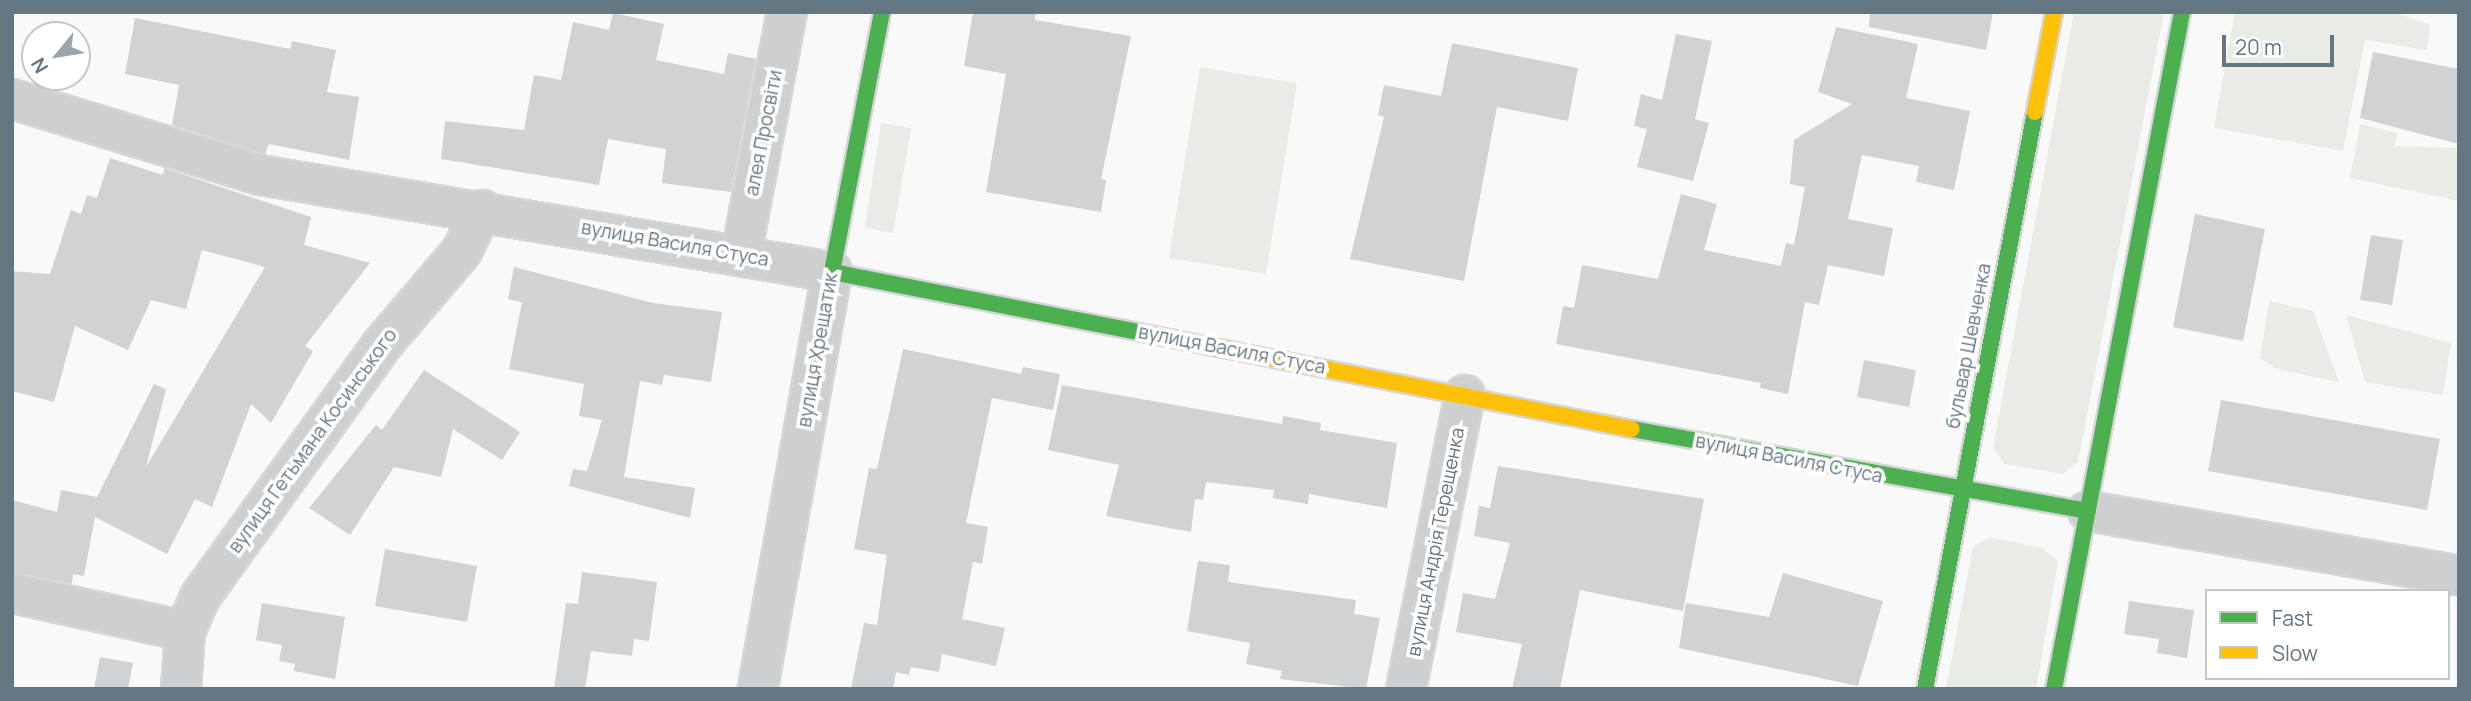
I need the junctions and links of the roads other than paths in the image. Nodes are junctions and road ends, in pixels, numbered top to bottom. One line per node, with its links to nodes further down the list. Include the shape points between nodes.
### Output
1 (787, 12): 7 (street, алея Просвіти)
2 (882, 12): 8 (street, вулиця Хрещатик)
3 (2054, 12): 10 (street, бульвар Шевченка)
4 (2182, 12): 11 (street)
5 (12, 99): 6 (street, вулиця Василя Стуса, via 260,175)
6 (482, 210): 7 (street, вулиця Василя Стуса); 14 (street, вулиця Гетьмана Косинського, via 473,235 349,389 200,597)
7 (741, 255): 8 (street, вулиця Василя Стуса)
8 (832, 272): 9 (street, вулиця Василя Стуса); 16 (street, вулиця Хрещатик)
9 (1465, 395): 10 (street, вулиця Василя Стуса); 17 (street, вулиця Андрія Терещенка)
10 (1962, 491): 11 (street, вулиця Василя Стуса); 18 (street, бульвар Шевченка)
11 (2088, 511): 12 (street, вулиця Василя Стуса); 19 (street)
12 (2459, 576)
13 (12, 593): 14 (street)
14 (185, 631): 15 (street, вулиця Гетьмана Косинського)
15 (181, 689)
16 (758, 689)
17 (1406, 689)
18 (1925, 689)
19 (2054, 689)

